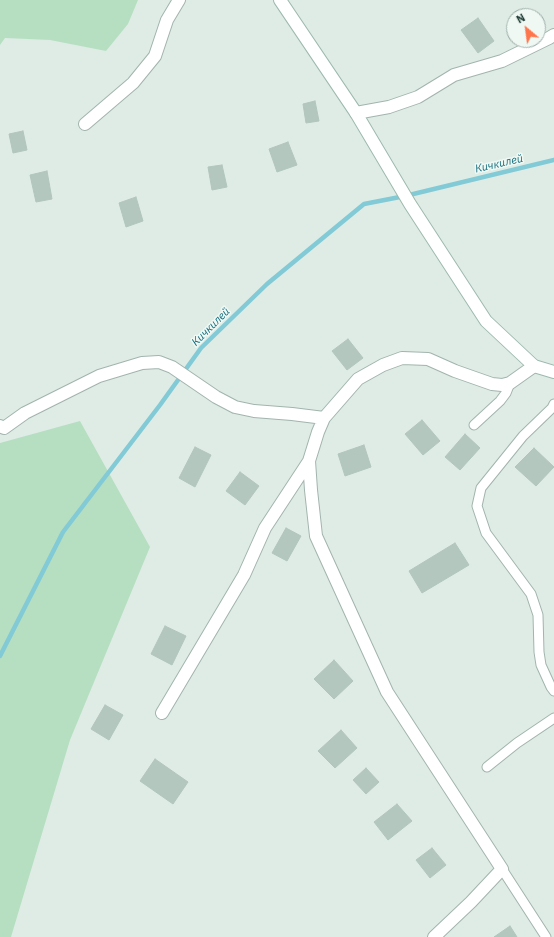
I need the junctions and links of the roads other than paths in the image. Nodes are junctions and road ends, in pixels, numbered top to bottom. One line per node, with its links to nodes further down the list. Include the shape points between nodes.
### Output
1 (179, 0): 5 (street, via 167,20 155,56 133,83)
2 (280, 0): 4 (street)
3 (554, 35): 4 (street, via 502,61 454,76 418,97 390,107)
4 (356, 113): 6 (street, via 410,204 486,321)
5 (85, 124)
6 (534, 366): 7 (street); 8 (street)
7 (554, 372)
8 (510, 383): 10 (street, via 492,384 428,359 402,358 383,364 358,379); 11 (lane, via 500,401)
9 (554, 404): 14 (lane, via 523,436 480,488 477,506 486,533 531,594 538,615 541,665)
10 (324, 418): 12 (street, via 254,412 235,407 172,367 159,362 142,363 100,376 25,413); 13 (street)
11 (474, 425)
12 (1, 428)
13 (309, 461): 15 (street, via 265,528 244,575); 18 (street, via 316,536 387,692)
14 (554, 691)
15 (162, 714)
16 (554, 718): 17 (lane)
17 (487, 766)
18 (502, 869): 19 (street); 20 (lane)
19 (434, 937)
20 (546, 937)

